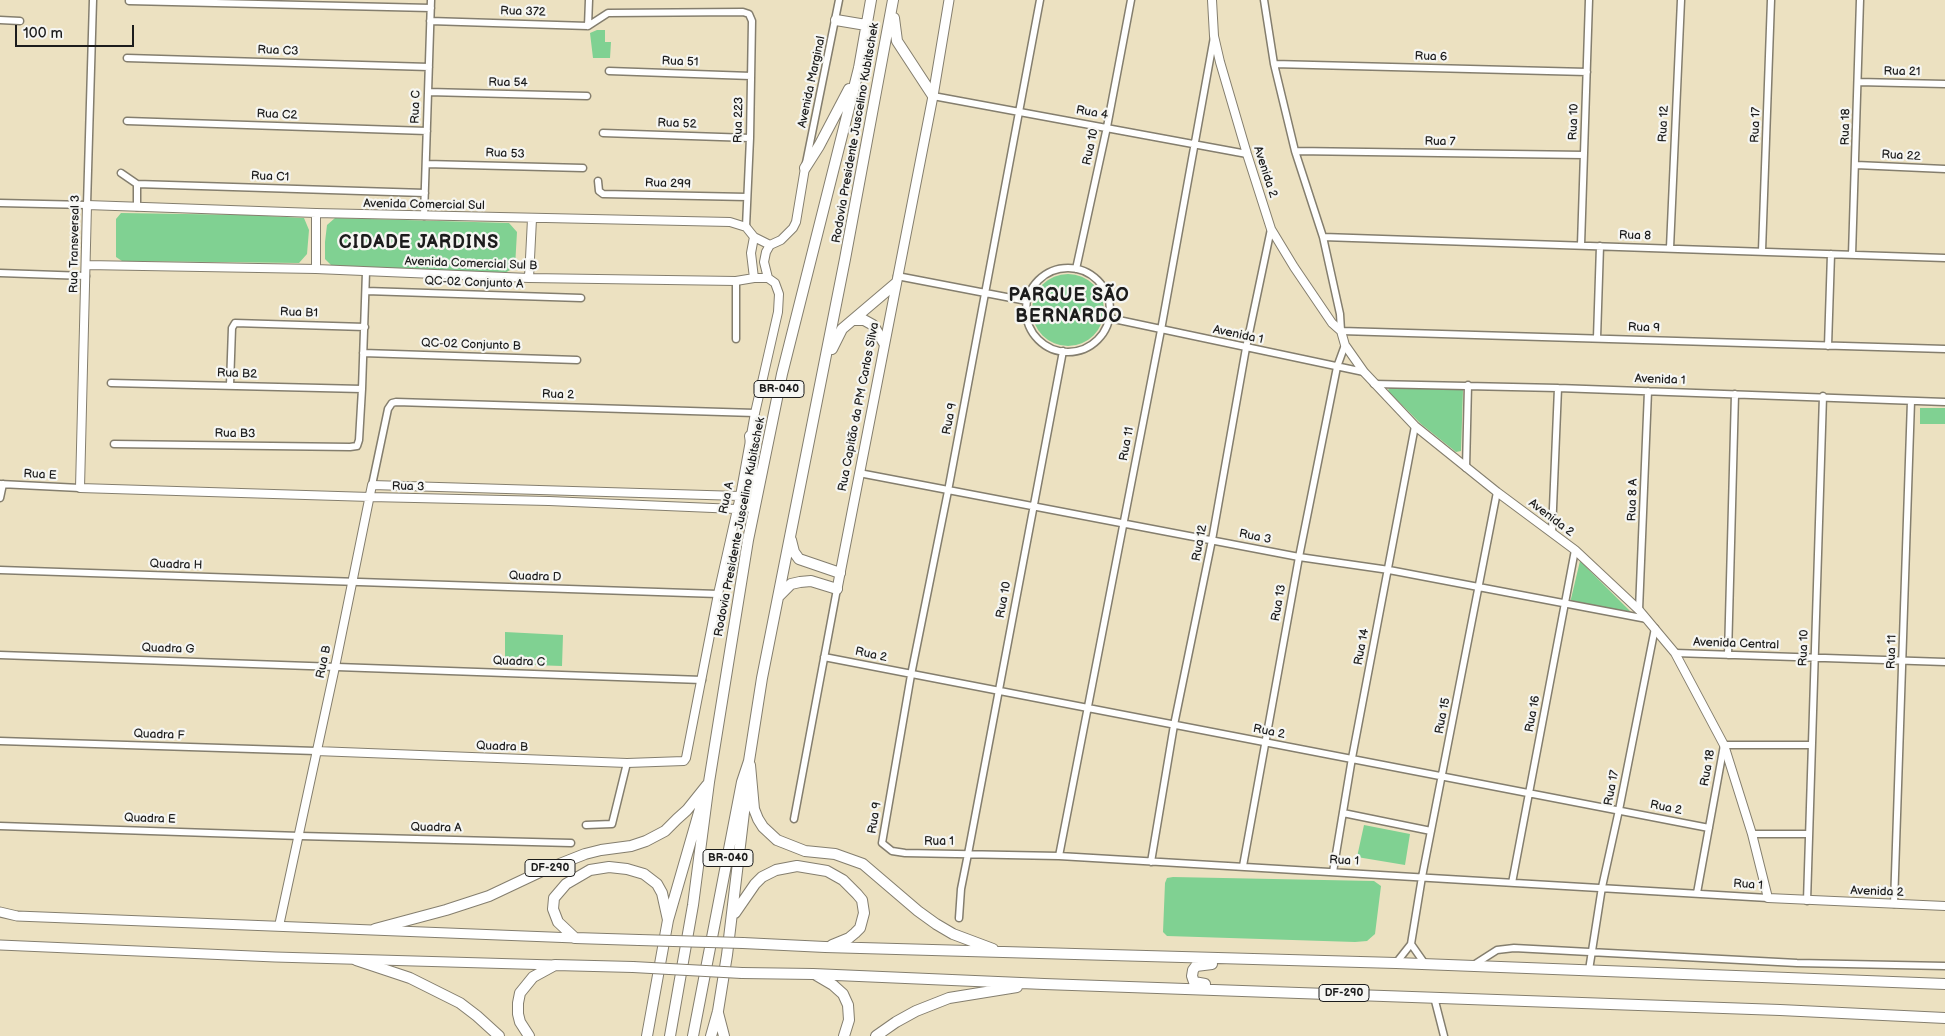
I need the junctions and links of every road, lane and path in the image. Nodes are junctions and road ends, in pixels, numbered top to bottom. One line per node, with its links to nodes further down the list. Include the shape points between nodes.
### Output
1 (93, 0): 58 (street, Rua Transversal 3)
2 (431, 0): 17 (street, Rua C)
3 (589, 0): 23 (street)
4 (839, 0): 19 (street, Avenida Marginal)
5 (871, 0): 22 (highway, Rodovia Presidente Juscelino Kubitschek / BR-040)
6 (893, 0): 36 (highway, via 897,41); 105 (highway, Rodovia Presidente Juscelino Kubitschek / BR-040)
7 (949, 0): 36 (main road, Rua Capitão da PM Carlos Silva)
8 (1040, 0): 37 (street, Rua 9)
9 (1130, 0): 39 (street, Rua 10)
10 (1212, 0): 24 (street, Avenida 2)
11 (1264, 0): 26 (street, Avenida 2)
12 (1589, 0): 30 (street, Rua 10)
13 (1681, 0): 70 (street, Rua 12)
14 (1771, 0): 71 (street, Rua 17)
15 (1860, 0): 32 (street, Rua 18)
16 (129, 1): 17 (street)
17 (431, 8): 21 (street, Rua C)
18 (0, 20): 20 (street)
19 (836, 20): 22 (highway); 50 (street, Avenida Marginal)
20 (20, 21)
21 (430, 21): 23 (street, Rua 372); 27 (street, Rua C)
22 (866, 25): 28 (highway, Rodovia Presidente Juscelino Kubitschek / BR-040)
23 (588, 26): 31 (street, Rua 223, via 608,13 743,12 749,14 752,21)
24 (1214, 36): 43 (street, Rua 11); 45 (street, Avenida 2)
25 (127, 58): 27 (street, Rua C3)
26 (1274, 64): 30 (street, Rua 6); 44 (street, Avenida 2)
27 (429, 66): 34 (street, Rua C)
28 (859, 68): 50 (highway); 141 (highway, Rodovia Presidente Juscelino Kubitschek / BR-040, via 782,374)
29 (609, 71): 31 (street, Rua 51)
30 (1588, 72): 46 (street, Rua 10)
31 (751, 76): 42 (street, Rua 223)
32 (1858, 82): 33 (street, Rua 21); 48 (street, Rua 18)
33 (1945, 84)
34 (428, 92): 35 (street, Rua 54); 40 (street, Rua C)
35 (587, 96)
36 (933, 96): 37 (street, Rua 4); 84 (main road, Rua Capitão da PM Carlos Silva)
37 (1019, 112): 39 (street, Rua 4); 87 (street, Rua 9)
38 (127, 121): 40 (street, Rua C2)
39 (1107, 127): 43 (street, Rua 4); 77 (street, Rua 10)
40 (427, 131): 47 (street, Rua C)
41 (603, 133): 42 (street, Rua 52)
42 (750, 138): 56 (street, Rua 223)
43 (1196, 144): 45 (street, Rua 4); 93 (street, Rua 11)
44 (1295, 151): 46 (street, Rua 7); 66 (street, Avenida 2)
45 (1247, 154): 64 (street, Avenida 2)
46 (1584, 155): 67 (street, Rua 10)
47 (426, 164): 49 (street, Rua 53); 55 (street, Rua C)
48 (1856, 165): 51 (street, Rua 22); 73 (street, Rua 18)
49 (583, 168)
50 (805, 168): 68 (street, via 796,222 781,240)
51 (1945, 169)
52 (121, 173): 54 (street)
53 (598, 181): 56 (street, Rua 299, via 599,191 603,194)
54 (137, 184): 55 (street, Rua C1); 59 (street)
55 (424, 193): 61 (street, Rua C)
56 (747, 197): 63 (street, Rua 223)
57 (0, 203): 58 (street)
58 (87, 205): 59 (street, Avenida Comercial Sul); 75 (street, Rua Transversal 3)
59 (136, 207): 60 (street, Avenida Comercial Sul)
60 (316, 213): 61 (street, Avenida Comercial Sul); 76 (street)
61 (424, 216): 62 (street, Avenida Comercial Sul)
62 (532, 219): 63 (street, Avenida Comercial Sul, via 730,222); 81 (street)
63 (746, 227): 65 (street)
64 (1271, 229): 94 (street, Avenida 2, via 1332,323); 100 (street, Rua 12)
65 (754, 237): 68 (street); 82 (street, via 751,253)
66 (1323, 237): 67 (street, Rua 8); 94 (street, Avenida 2)
67 (1581, 244): 69 (street, Rua 8)
68 (770, 245): 83 (street, via 764,262)
69 (1600, 246): 70 (street, Rua 8); 95 (street)
70 (1670, 248): 71 (street, Rua 8)
71 (1762, 251): 72 (street, Rua 8)
72 (1831, 254): 73 (street, Rua 8); 99 (street)
73 (1852, 255): 74 (street, Rua 8)
74 (1945, 258)
75 (86, 265): 76 (street, Avenida Comercial Sul B); 80 (street, Rua Transversal 3)
76 (316, 269): 78 (street, Avenida Comercial Sul B)
77 (1076, 269): 89 (street, via 1063,268 1045,275 1032,289); 90 (street, via 1094,277 1106,292)
78 (366, 272): 81 (street, Avenida Comercial Sul B); 86 (street)
79 (0, 274): 80 (street)
80 (86, 276): 128 (street, Rua Transversal 3)
81 (529, 278): 85 (street, Avenida Comercial Sul B)
82 (754, 278): 83 (street); 85 (street)
83 (768, 278): 120 (street, Rua A, via 775,283 780,303)
84 (896, 280): 87 (street); 91 (highway); 97 (main road, Rua Capitão da PM Carlos Silva)
85 (736, 281): 96 (street)
86 (366, 291): 88 (street, QC-02 Conjunto A); 92 (street)
87 (985, 293): 89 (street); 130 (street, Rua 9)
88 (581, 298)
89 (1027, 301): 102 (street, via 1026,315 1030,328 1038,339)
90 (1109, 318): 93 (street, Avenida 1); 102 (street, via 1098,340 1076,351)
91 (855, 320): 97 (highway, via 873,324); 105 (highway, via 838,333)
92 (364, 327): 103 (street); 110 (street, Rua B1, via 238,322 233,325)
93 (1160, 330): 100 (street, Avenida 1); 138 (street, Rua 11)
94 (1341, 331): 95 (street, Rua 9); 98 (street, Avenida 2)
95 (1597, 338): 99 (street, Rua 9)
96 (736, 339)
97 (884, 343): 125 (main road, Rua Capitão da PM Carlos Silva)
98 (1346, 345): 106 (street, Rua 13); 107 (street, Avenida 2)
99 (1828, 346): 101 (street, Rua 9)
100 (1246, 348): 106 (street, Avenida 1); 142 (street, Rua 12)
101 (1945, 349)
102 (1063, 351): 136 (street, Rua 10)
103 (363, 353): 104 (street, QC-02 Conjunto B); 113 (street)
104 (577, 360)
105 (823, 366): 140 (highway, Rodovia Presidente Juscelino Kubitschek / BR-040)
106 (1337, 367): 107 (street, Avenida 1); 144 (street, Rua 13)
107 (1364, 372): 109 (street, Avenida 2)
108 (111, 382): 110 (street, Rua B2)
109 (1374, 384): 111 (street, Avenida 1); 121 (street, Avenida 2)
110 (230, 385): 113 (street, Rua B2)
111 (1468, 385): 112 (street, Avenida 1); 124 (street)
112 (1558, 388): 114 (street, Avenida 1); 139 (street)
113 (362, 389): 123 (street, Rua B3, via 359,440 357,446 350,448)
114 (1648, 391): 115 (street, Avenida 1); 154 (street, Rua 8 A)
115 (1735, 394): 116 (street, Avenida 1); 159 (street)
116 (1823, 396): 117 (street, Avenida 1); 161 (street, Rua 10)
117 (1911, 401): 118 (street, Avenida 1); 162 (street, Rua 11)
118 (1945, 402)
119 (392, 403): 120 (street, Rua 2); 127 (street, Rua B)
120 (755, 413): 122 (street, Rua A)
121 (1415, 426): 124 (street, Avenida 2); 146 (street, Rua 14)
122 (750, 436): 132 (street, Rua A); 141 (highway, via 753,457)
123 (114, 444)
124 (1466, 468): 131 (street, Avenida 2)
125 (859, 473): 130 (street, Rua 3); 147 (main road, Rua Capitão da PM Carlos Silva)
126 (1, 484): 128 (street, Rua E); 133 (street)
127 (372, 485): 129 (street, Rua 3); 134 (street, Rua B)
128 (80, 488): 134 (street, Rua 3)
129 (550, 489): 132 (street, Rua 3); 135 (street)
130 (948, 491): 136 (street, Rua 3); 165 (street, Rua 9)
131 (1497, 492): 139 (street, Avenida 2); 149 (street, Rua 15)
132 (740, 496): 137 (street, Rua A)
133 (0, 498)
134 (370, 498): 135 (street, Rua 3); 148 (street, Rua B)
135 (549, 501): 137 (street, Rua 3)
136 (1034, 506): 138 (street, Rua 3); 167 (street, Rua 10)
137 (736, 509): 151 (street, Rua A)
138 (1124, 524): 142 (street, Rua 3); 168 (street, Rua 11)
139 (1552, 532): 143 (street, Avenida 2)
140 (791, 536): 147 (highway, via 799,559); 152 (highway, Rodovia Presidente Juscelino Kubitschek / BR-040)
141 (748, 540): 180 (highway, Rodovia Presidente Juscelino Kubitschek / BR-040)
142 (1212, 540): 144 (street, Rua 3); 169 (street, Rua 12)
143 (1575, 550): 153 (street, Rua 16); 154 (street, Avenida 2)
144 (1299, 557): 146 (street, Rua 3); 171 (street, Rua 13)
145 (0, 570): 148 (street, Quadra H)
146 (1389, 570): 149 (street, Rua 3); 176 (street, Rua 14)
147 (840, 573): 150 (main road, Rua Capitão da PM Carlos Silva)
148 (352, 582): 151 (street, Quadra D); 164 (street, Rua B)
149 (1479, 587): 153 (street, Rua 3); 179 (street, Rua 15)
150 (837, 589): 152 (highway, via 811,581 800,582 791,584); 160 (street, Rua Capitão da PM Carlos Silva)
151 (718, 594): 166 (street, Rua A)
152 (778, 597): 177 (highway, Rodovia Presidente Juscelino Kubitschek / BR-040)
153 (1565, 604): 155 (street, Rua 3); 181 (street, Rua 16)
154 (1639, 610): 155 (street, Avenida 2)
155 (1648, 619): 156 (street, Avenida 2)
156 (1656, 628): 157 (street, Avenida 2); 182 (street, Rua 17)
157 (1675, 653): 159 (street, Avenida Central); 172 (street, Avenida 2)
158 (0, 655): 164 (street, Quadra G)
159 (1728, 655): 161 (street, Avenida Central)
160 (824, 657): 165 (street, Rua 2); 184 (street, Rua Capitão da PM Carlos Silva)
161 (1815, 658): 162 (street, Avenida Central); 173 (street, Rua 10)
162 (1904, 661): 163 (street, Avenida Central); 205 (street, Rua 11)
163 (1945, 662)
164 (335, 667): 166 (street, Quadra C); 174 (street, Rua B)
165 (911, 675): 167 (street, Rua 2); 193 (street, Rua 9)
166 (702, 680): 175 (street, Rua A)
167 (1000, 691): 168 (street, Rua 2); 194 (street, Rua 10)
168 (1086, 709): 169 (street, Rua 2); 195 (street, Rua 11)
169 (1174, 725): 171 (street, Rua 2); 196 (street, Rua 12)
170 (0, 741): 174 (street, Quadra F)
171 (1265, 743): 176 (street, Rua 2); 197 (street, Rua 13)
172 (1724, 745): 173 (street); 187 (street, Rua 18); 189 (street, Rua 18)
173 (1812, 745): 190 (street, Rua 10)
174 (316, 751): 178 (street, Quadra B); 191 (street, Rua B)
175 (686, 758): 178 (street, Quadra B, via 680,762)
176 (1352, 758): 179 (street, Rua 2); 183 (street, Rua 14)
177 (749, 762): 208 (highway); 217 (highway, DF-290, via 754,810 763,828 777,840 805,851 835,854 863,864 936,924); 238 (highway, Rodovia Presidente Juscelino Kubitschek / BR-040, via 742,782)
178 (627, 763): 186 (street, via 612,824)
179 (1443, 775): 181 (street, Rua 2); 188 (street, Rua 15)
180 (708, 783): 210 (highway); 212 (highway, DF-290, via 677,820 646,841 585,854 488,896); 237 (highway, Rodovia Presidente Juscelino Kubitschek / BR-040, via 693,905)
181 (1529, 792): 182 (street, Rua 2); 200 (street, Rua 16)
182 (1620, 810): 187 (street, Rua 2); 201 (street, Rua 17)
183 (1343, 813): 188 (street); 198 (street, Rua 14)
184 (794, 819)
185 (0, 826): 191 (street, Quadra E)
186 (586, 826)
187 (1709, 828): 202 (street, Rua 18)
188 (1431, 831): 199 (street, Rua 15)
189 (1752, 834): 190 (street); 203 (street, Rua 18)
190 (1808, 834): 204 (street, Rua 10)
191 (300, 836): 192 (street, Quadra A); 211 (street, Rua B)
192 (571, 843)
193 (882, 843): 194 (street, Rua 1, via 898,852)
194 (968, 854): 195 (street, Rua 1); 209 (street, Rua 10)
195 (1059, 856): 196 (street, Rua 1)
196 (1151, 862): 197 (street, Rua 1)
197 (1243, 866): 198 (street, Rua 1)
198 (1333, 872): 199 (street, Rua 1)
199 (1422, 877): 200 (street, Rua 1); 214 (street, Rua 15)
200 (1512, 883): 201 (street, Rua 1)
201 (1602, 887): 202 (street, Rua 1); 218 (street, Rua 17)
202 (1697, 893): 203 (street, Rua 1)
203 (1768, 898): 204 (street, Rua 1)
204 (1807, 901): 205 (street, Avenida 2)
205 (1894, 904): 206 (street, Avenida 2)
206 (1945, 906)
207 (0, 912): 211 (main road, DF-290, via 16,916)
208 (732, 918): 216 (highway, via 748,891 769,873 797,866 827,871 843,880 857,894 862,900 864,914 855,933); 232 (highway)
209 (959, 918)
210 (668, 920): 213 (highway, DF-290, via 662,892 651,879 627,869 596,868 566,884 554,898 554,914 558,922); 234 (highway)
211 (279, 926): 212 (main road, DF-290)
212 (374, 929): 213 (main road, DF-290)
213 (575, 938): 216 (highway, DF-290, bridge)
214 (1411, 944): 221 (street); 222 (street)
215 (0, 945): 219 (main road, DF-290)
216 (825, 947): 217 (highway, DF-290)
217 (1001, 952): 220 (highway, DF-290)
218 (1592, 952): 224 (street, via 1505,948 1488,954); 225 (street, via 1797,963); 226 (street, Rua 17)
219 (356, 960): 223 (main road, DF-290); 235 (highway, DF-290, via 410,978 460,1003)
220 (1274, 960): 221 (highway, DF-290); 230 (highway, via 1259,965 1203,964 1196,966 1192,976 1198,983 1257,985)
221 (1396, 963): 222 (highway, DF-290)
222 (1425, 964): 224 (highway, DF-290)
223 (555, 965): 227 (highway, DF-290, bridge); 236 (highway, via 533,977 520,993 518,1014)
224 (1472, 966): 226 (highway, DF-290)
225 (1945, 966)
226 (1589, 970): 229 (highway, DF-290)
227 (813, 974): 228 (highway, DF-290); 241 (highway, DF-290, via 833,985 845,1000 850,1020)
228 (1044, 984): 230 (highway, DF-290); 242 (highway, via 949,998 916,1011)
229 (1945, 984)
230 (1279, 991): 231 (highway, DF-290)
231 (1434, 997): 233 (highway, DF-290); 243 (street)
232 (718, 1010): 239 (highway); 240 (highway)
233 (1945, 1018)
234 (646, 1033)
235 (499, 1036)
236 (529, 1036)
237 (670, 1036)
238 (693, 1036)
239 (710, 1036)
240 (724, 1036)
241 (844, 1036)
242 (876, 1036)
243 (1444, 1036)

